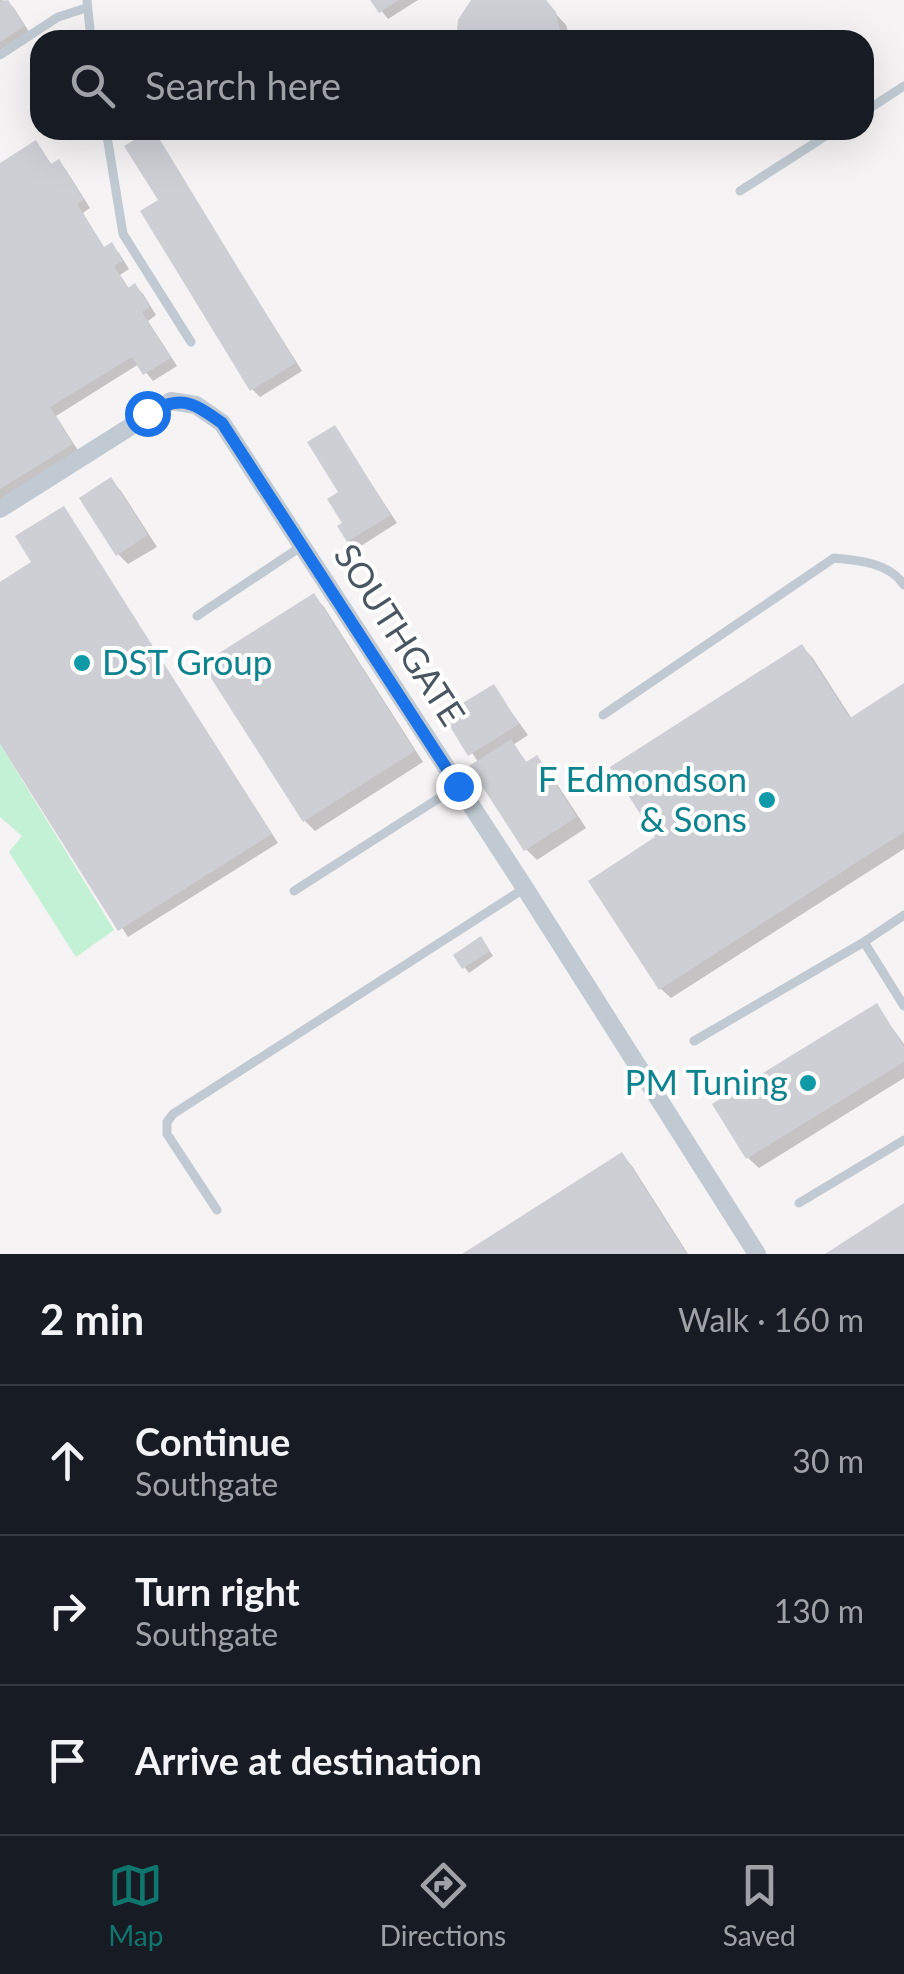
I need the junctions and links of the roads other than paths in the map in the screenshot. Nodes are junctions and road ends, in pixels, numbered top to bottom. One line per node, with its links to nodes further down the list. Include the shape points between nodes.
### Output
1 (86, 4): 2 (lane); 3 (lane)
2 (38, 30)
3 (90, 30)
4 (30, 35): 5 (lane)
5 (0, 55)
6 (904, 86): 7 (lane)
7 (874, 106)
8 (108, 140): 11 (lane, via 123,234)
9 (819, 140): 10 (lane)
10 (740, 191)
11 (192, 342)
12 (0, 508): 13 (street, SOUTHGATE, via 171,401 196,405 222,423)
13 (302, 546): 15 (lane); 17 (street, SOUTHGATE)
14 (904, 585): 16 (lane, via 866,561 834,558)
15 (198, 616)
16 (603, 715)
17 (458, 786): 18 (street, SOUTHGATE); 19 (lane)
18 (525, 888): 26 (lane, via 173,1114 167,1134); 27 (street, SOUTHGATE)
19 (294, 891)
20 (904, 915): 21 (lane)
21 (864, 942): 22 (lane); 23 (lane)
22 (904, 1006)
23 (694, 1041)
24 (904, 1140): 25 (lane)
25 (800, 1203)
26 (218, 1210)
27 (756, 1254)

